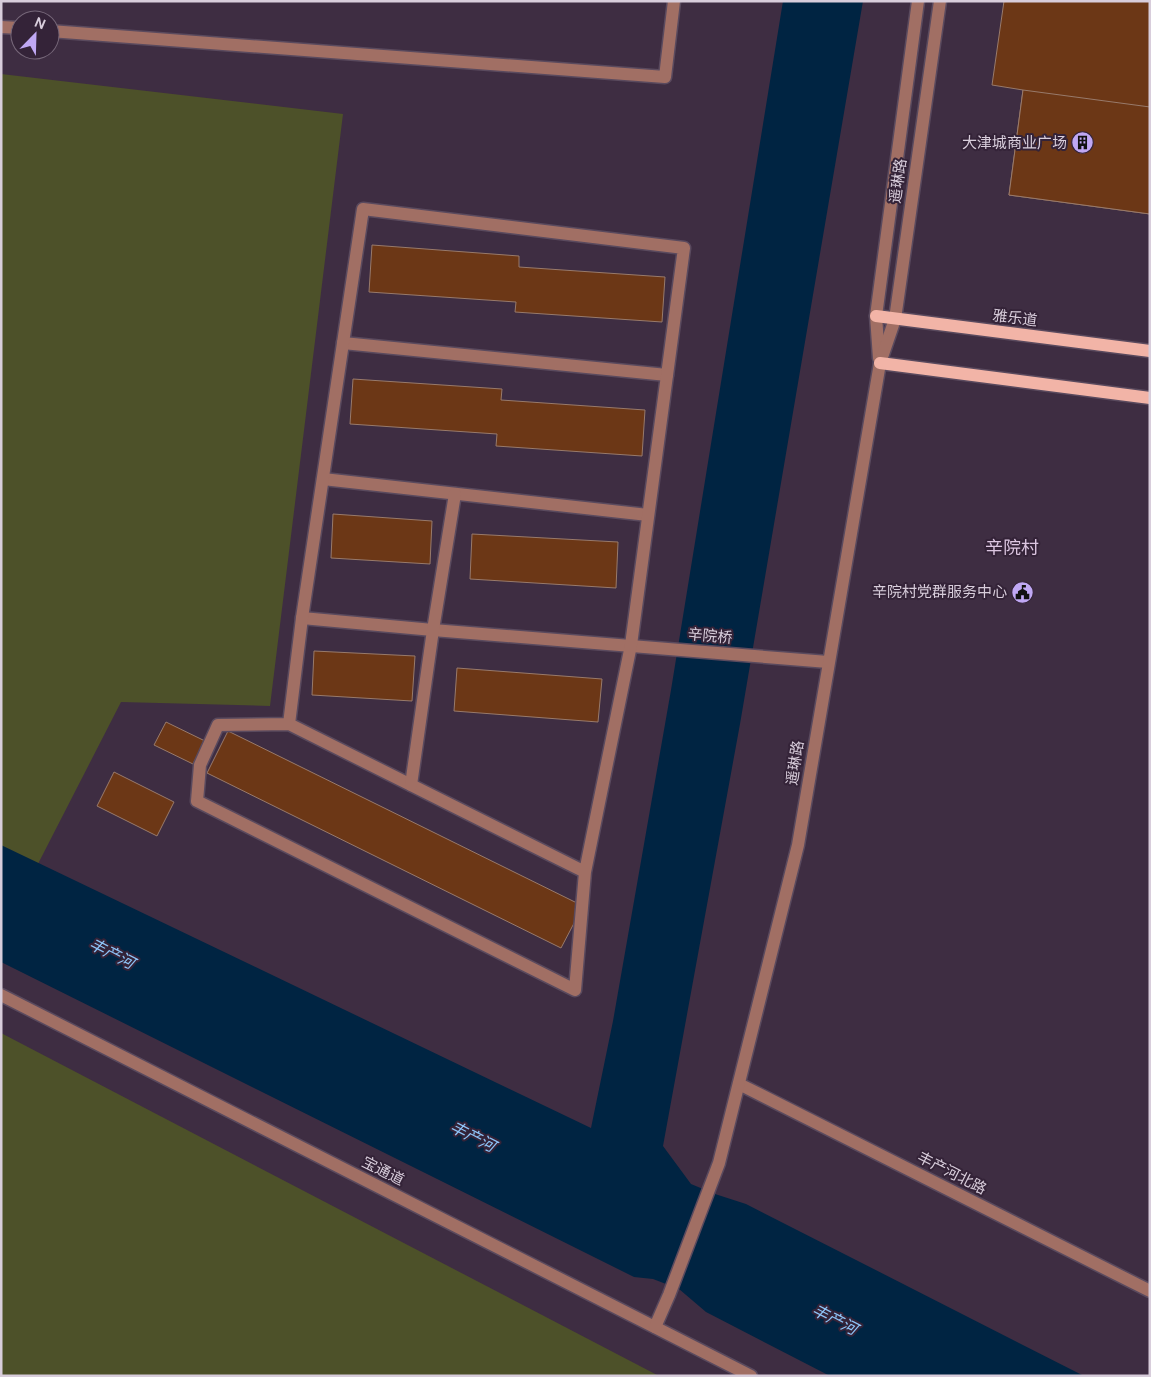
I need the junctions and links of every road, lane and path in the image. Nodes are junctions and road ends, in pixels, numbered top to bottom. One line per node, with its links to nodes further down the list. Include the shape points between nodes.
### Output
1 (674, 1): 4 (street, via 665,77)
2 (918, 1): 5 (street, 遥琳路)
3 (940, 1): 6 (street, 遥琳路)
4 (60, 31)
5 (876, 316): 6 (main road, 雅乐道); 9 (street, 遥琳路)
6 (895, 319): 8 (main road, 雅乐道); 9 (street, 遥琳路)
7 (343, 342): 10 (street); 10 (street, via 362,209 684,248); 12 (street)
8 (1150, 351)
9 (880, 363): 11 (main road); 18 (street, 遥琳路)
10 (667, 376): 14 (street)
11 (1150, 398)
12 (323, 478): 13 (street); 15 (street)
13 (455, 494): 14 (street); 16 (street)
14 (648, 515): 17 (street)
15 (302, 618): 16 (street, 辛院桥); 19 (street)
16 (433, 630): 17 (street, 辛院桥); 20 (street)
17 (631, 646): 18 (street, 辛院桥); 21 (street)
18 (828, 662): 23 (street, 遥琳路, via 798,845)
19 (289, 724): 20 (street); 21 (street, via 218,725 200,765 197,801 575,990)
20 (411, 785): 21 (street)
21 (586, 872)
22 (1, 995): 25 (street, 宝通道)
23 (739, 1084): 24 (street, 丰产河北路); 25 (street, 遥琳路, via 719,1163)
24 (1150, 1291)
25 (654, 1327): 26 (street, 宝通道)
26 (751, 1376)

